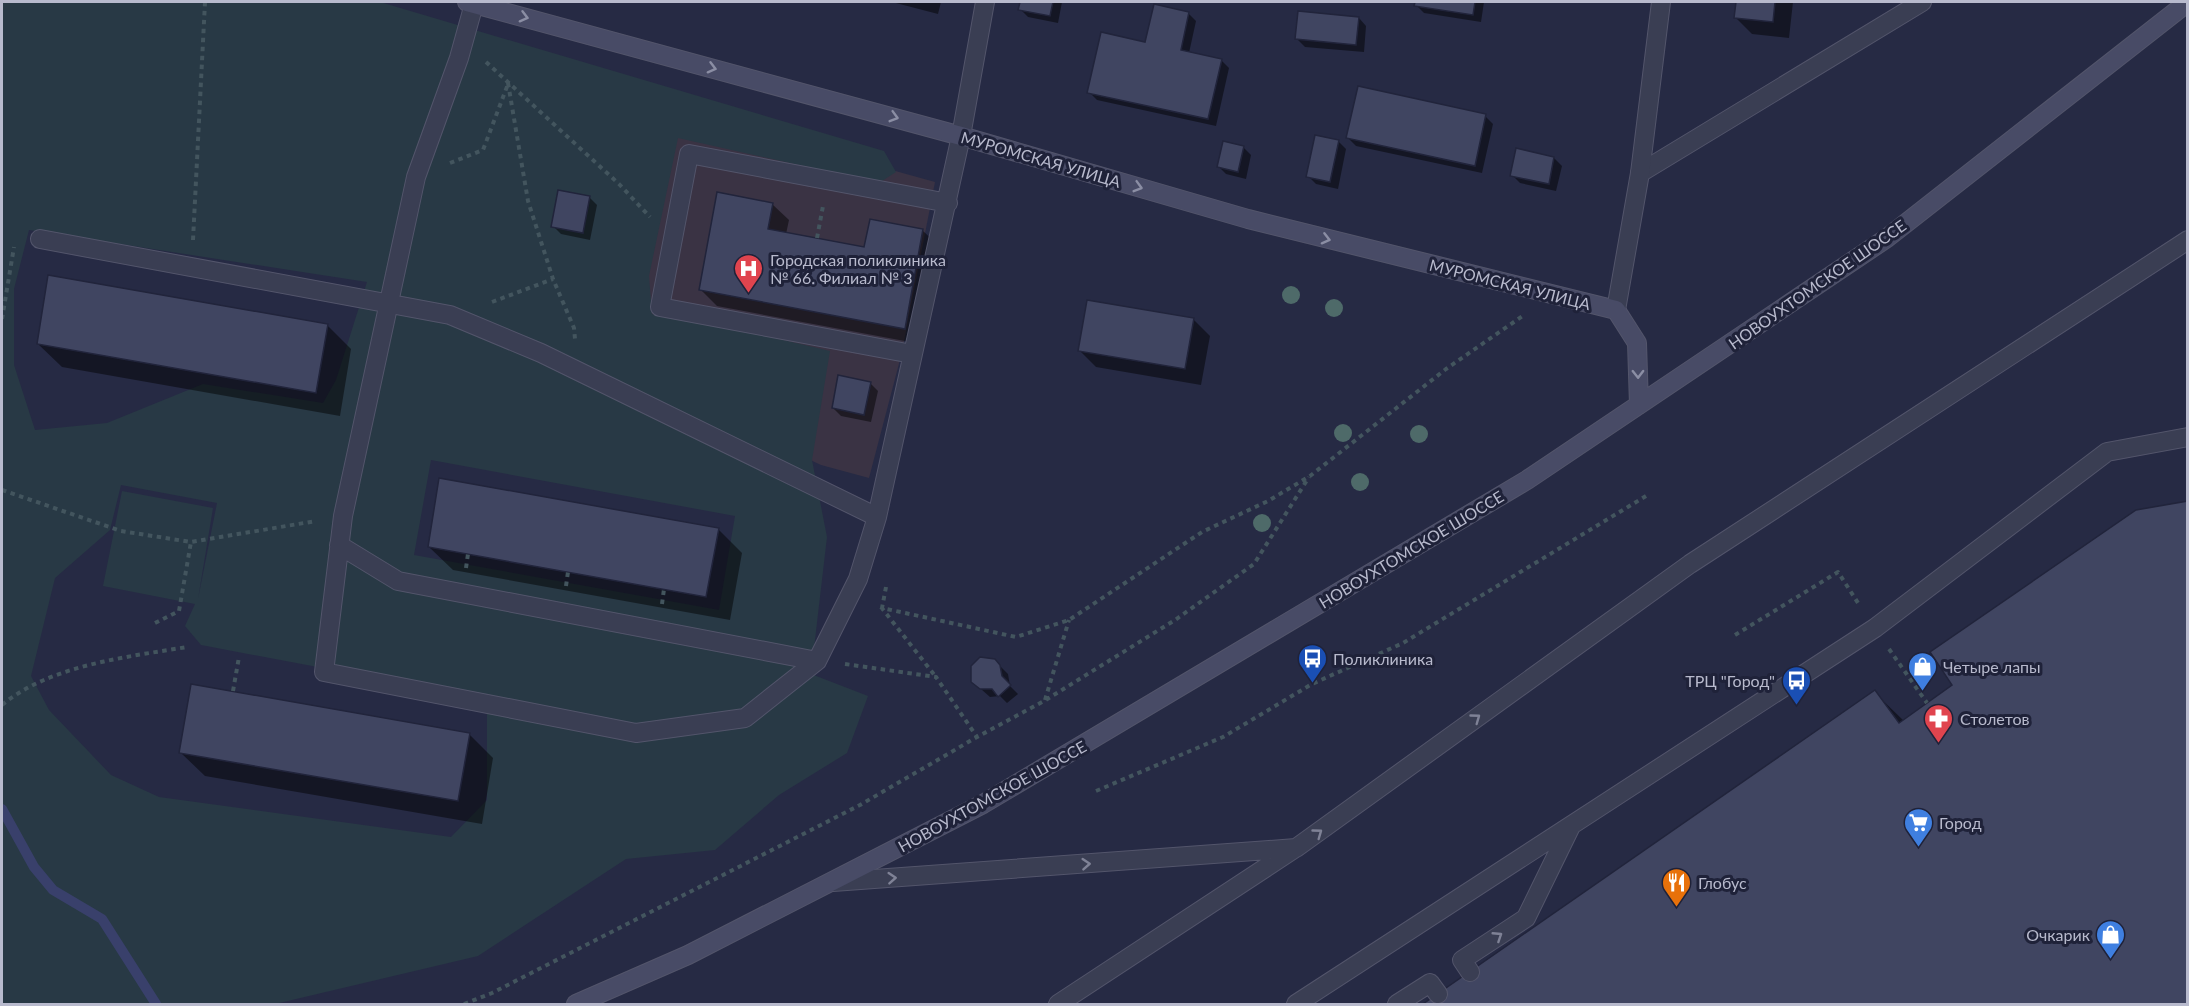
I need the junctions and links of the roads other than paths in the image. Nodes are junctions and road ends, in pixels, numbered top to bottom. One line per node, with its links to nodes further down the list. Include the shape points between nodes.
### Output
1 (985, 2): 6 (street)
2 (1661, 2): 7 (street)
3 (1922, 2): 7 (street)
4 (2187, 2): 14 (main road, НОВОУХТОМСКОЕ ШОССЕ, via 1887,238)
5 (471, 3): 6 (main road, МУРОМСКАЯ УЛИЦА, one-way to 6); 11 (street, via 459,58 416,177)
6 (961, 136): 8 (street); 12 (main road, МУРОМСКАЯ УЛИЦА, one-way to 12, via 1248,219)
7 (1640, 173): 12 (street)
8 (948, 202): 13 (street); 13 (street, via 689,154 660,307)
9 (40, 239): 11 (street)
10 (2187, 240): 20 (street, one-way to 10, via 1690,564)
11 (388, 304): 16 (street, via 450,315 577,371); 17 (street)
12 (1616, 310): 14 (main road, one-way to 14, via 1637,343)
13 (912, 354): 16 (street)
14 (1639, 405): 21 (main road, НОВОУХТОМСКОЕ ШОССЕ, via 1527,480 1159,701 983,804)
15 (2187, 437): 19 (street, via 2107,452 1875,628)
16 (877, 517): 18 (street, via 858,579)
17 (339, 545): 18 (street, via 398,581); 18 (street, via 324,672 636,733 745,718)
18 (818, 661)
19 (1571, 826): 22 (street, one-way to 19, via 1462,960 1526,918); 26 (street)
20 (1296, 848): 21 (street, one-way to 20); 25 (street)
21 (833, 882): 24 (main road, НОВОУХТОМСКОЕ ШОССЕ, via 688,955)
22 (1470, 972)
23 (1438, 994): 27 (street, via 1430,983)
24 (576, 1005)
25 (1058, 1005)
26 (1296, 1005)
27 (1397, 1005)

